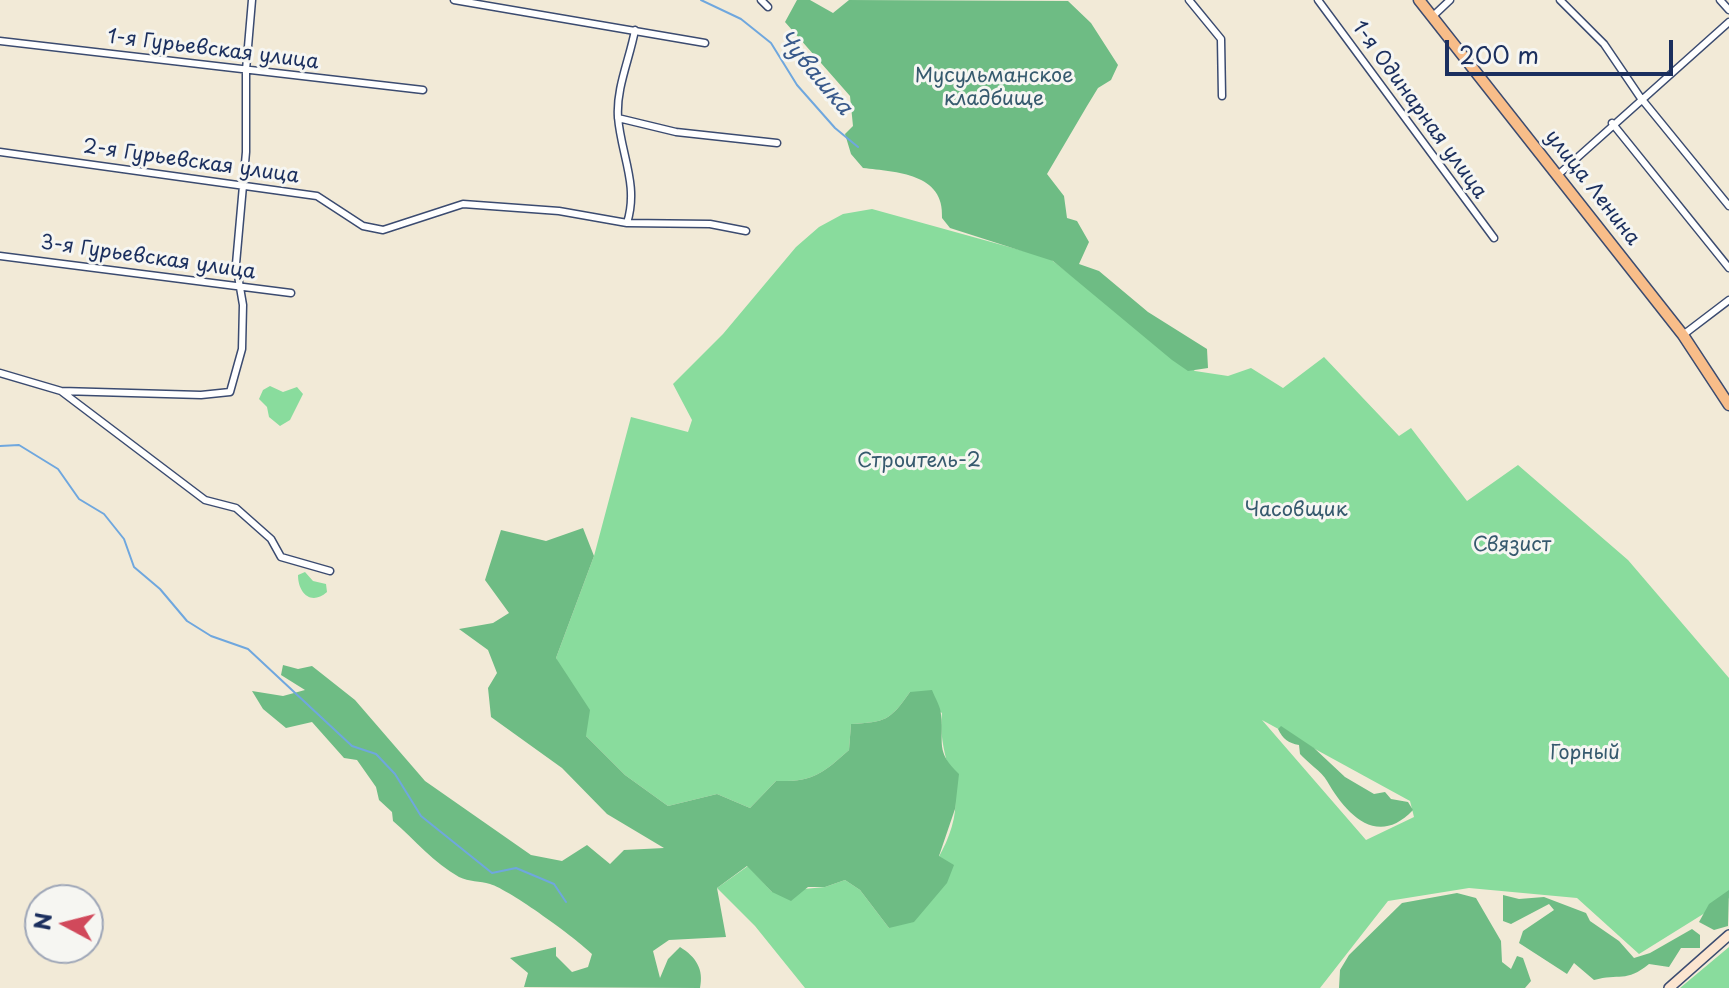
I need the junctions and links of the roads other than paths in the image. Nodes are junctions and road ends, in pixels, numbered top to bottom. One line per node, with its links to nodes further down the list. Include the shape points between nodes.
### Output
1 (252, 0): 17 (street)
2 (454, 0): 14 (street)
3 (761, 0): 10 (street)
4 (1189, 0): 19 (street, via 1221,39)
5 (1318, 0): 30 (street, 1-я Одинарная улица)
6 (1419, 0): 12 (main road, улица Ленина)
7 (1450, 0): 12 (street)
8 (1560, 0): 20 (street, via 1604,44)
9 (1720, 0): 11 (street)
10 (768, 7)
11 (1729, 10)
12 (1432, 17): 25 (main road, улица Ленина)
13 (1729, 22): 20 (street)
14 (635, 30): 16 (street); 21 (street)
15 (0, 41): 17 (street, 1-я Гурьевская улица)
16 (705, 43)
17 (246, 70): 18 (street, 1-я Гурьевская улица); 26 (street)
18 (423, 90)
19 (1222, 96)
20 (1640, 97): 22 (street); 27 (street)
21 (618, 118): 23 (street, via 688,134); 28 (street, via 632,191)
22 (1612, 123): 25 (street); 32 (street)
23 (777, 143)
24 (0, 152): 26 (street, 2-я Гурьевская улица)
25 (1559, 174): 36 (main road, улица Ленина)
26 (242, 186): 28 (street, 2-я Гурьевская улица, via 317,196 363,226 383,230 463,204 559,211); 33 (street, via 236,264)
27 (1729, 206)
28 (627, 223): 29 (street, 2-я Гурьевская улица, via 710,224)
29 (746, 231)
30 (1494, 238)
31 (0, 256): 33 (street, 3-я Гурьевская улица)
32 (1729, 268)
33 (242, 286): 34 (street, 3-я Гурьевская улица); 38 (street, via 242,349 230,392)
34 (291, 293)
35 (1729, 300): 36 (street)
36 (1683, 335): 39 (main road, улица Ленина)
37 (0, 373): 38 (street)
38 (61, 391): 40 (street, via 205,500 236,508 271,539 281,557)
39 (1729, 405)
40 (330, 571)
41 (1729, 935): 42 (main road)
42 (1669, 988)

